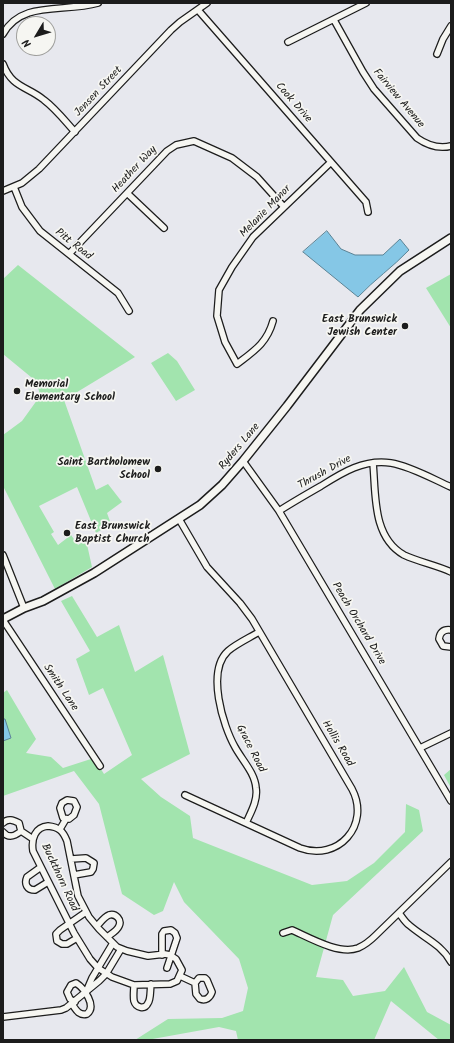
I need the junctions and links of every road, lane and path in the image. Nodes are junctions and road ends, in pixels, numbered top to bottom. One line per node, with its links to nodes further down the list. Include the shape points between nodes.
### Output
1 (98, 3): 7 (street, via 78,6 43,4 29,7 13,18)
2 (207, 3): 4 (street, Jensen Street)
3 (366, 3): 5 (street)
4 (198, 10): 11 (street, Jensen Street, via 171,30); 13 (street, Cook Drive)
5 (334, 20): 8 (street); 12 (street, Fairview Avenue, via 374,89 418,138 433,146)
6 (451, 26): 9 (street)
7 (3, 34)
8 (288, 42)
9 (437, 54)
10 (3, 64): 11 (street, via 14,82 44,99)
11 (75, 132): 14 (street, Jensen Street, via 39,169)
12 (451, 146)
13 (331, 162): 17 (street, Melanie Manor); 18 (street, Cook Drive, via 366,202)
14 (14, 187): 15 (street, Jensen Street); 21 (street, Pitt Road, via 22,207 40,231)
15 (3, 191)
16 (127, 193): 17 (street, Heather Way, via 167,151 176,145 194,141 232,158 257,177); 19 (street); 21 (street, Heather Way)
17 (284, 207): 23 (street, Melanie Manor, via 253,237 219,290 217,316 225,342 237,364 258,349 270,333)
18 (368, 212)
19 (164, 228)
20 (451, 238): 24 (main road, Ryders Lane, via 400,271 360,310)
21 (69, 254): 22 (street, Pitt Road, via 118,293)
22 (129, 311)
23 (273, 321)
24 (243, 461): 27 (street, Peach Orchard Drive); 28 (main road, Ryders Lane, via 200,505)
25 (373, 463): 26 (street, Thrush Drive, via 400,465); 27 (street, Thrush Drive, via 350,469); 30 (street, via 378,517 385,537 404,555)
26 (451, 486)
27 (279, 511): 37 (street, Peach Orchard Drive)
28 (179, 519): 31 (main road, Ryders Lane, via 94,573 43,601); 34 (street, Hollis Road, via 207,567 240,603)
29 (3, 555): 31 (street)
30 (451, 572)
31 (24, 608): 32 (main road, Ryders Lane)
32 (3, 619): 38 (street, Smith Lane)
33 (451, 630): 35 (street, via 442,632 439,639 443,646)
34 (259, 632): 43 (street, Grace Road, via 227,652 218,671 217,688 221,709 234,746 252,774 256,788 255,802); 43 (street, Hollis Road, via 352,789 357,802 357,814 354,827 347,837 334,848 321,851 300,848)
35 (451, 647)
36 (451, 733): 37 (street)
37 (420, 748): 40 (street, Peach Orchard Drive)
38 (100, 766)
39 (185, 795): 43 (street, Hollis Road)
40 (451, 800)
41 (66, 819): 44 (street)
42 (3, 823): 45 (street, via 13,820 19,823)
43 (246, 823)
44 (60, 829): 47 (street, Buckthorn Road, via 42,827); 48 (street, Buckthorn Road, via 67,841)
45 (22, 831): 46 (street, via 14,836 8,836); 47 (street)
46 (3, 832)
47 (33, 839): 50 (street, Buckthorn Road, via 33,851)
48 (71, 859): 51 (street, Buckthorn Road); 51 (street, via 86,858 93,862 94,866 91,872)
49 (451, 862): 54 (street)
50 (41, 867): 52 (street, Buckthorn Road); 52 (street, via 28,875 26,886 35,890)
51 (74, 875): 53 (street, Buckthorn Road, via 78,896)
52 (48, 882): 55 (street, Buckthorn Road)
53 (86, 912): 55 (street); 56 (street, Buckthorn Road)
54 (398, 913): 57 (street, via 376,935 357,948 333,947 292,930); 64 (street, via 408,924 440,947)
55 (69, 923): 59 (street, Buckthorn Road); 59 (street, via 58,931 57,940 65,944)
56 (97, 926): 58 (street, Buckthorn Road); 58 (street, via 109,915 117,916 120,922 118,928)
57 (283, 933)
58 (107, 937): 60 (street, Buckthorn Road)
59 (77, 938): 65 (street, Buckthorn Road)
60 (114, 943): 61 (street, Buckthorn Road); 65 (street)
61 (121, 948): 62 (street, Buckthorn Road, via 148,956); 67 (street)
62 (162, 954): 63 (street, Buckthorn Road); 63 (street, via 162,934 171,930 177,938)
63 (171, 956): 66 (street); 68 (street, via 180,964)
64 (451, 962)
65 (98, 968): 67 (street, Buckthorn Road); 72 (street)
66 (167, 968)
67 (106, 974): 71 (street, Buckthorn Road); 72 (street)
68 (180, 976): 69 (street); 70 (street, Buckthorn Road, via 177,981 170,984)
69 (195, 983)
70 (151, 984): 71 (street, Buckthorn Road); 71 (street, via 149,1003 141,1007 134,1000)
71 (134, 985)
72 (85, 993): 73 (street); 73 (street, via 76,983 71,985 67,992); 73 (street, via 91,1006 87,1014 78,1013)
73 (73, 1003): 74 (street, via 61,1010)
74 (3, 1017)

